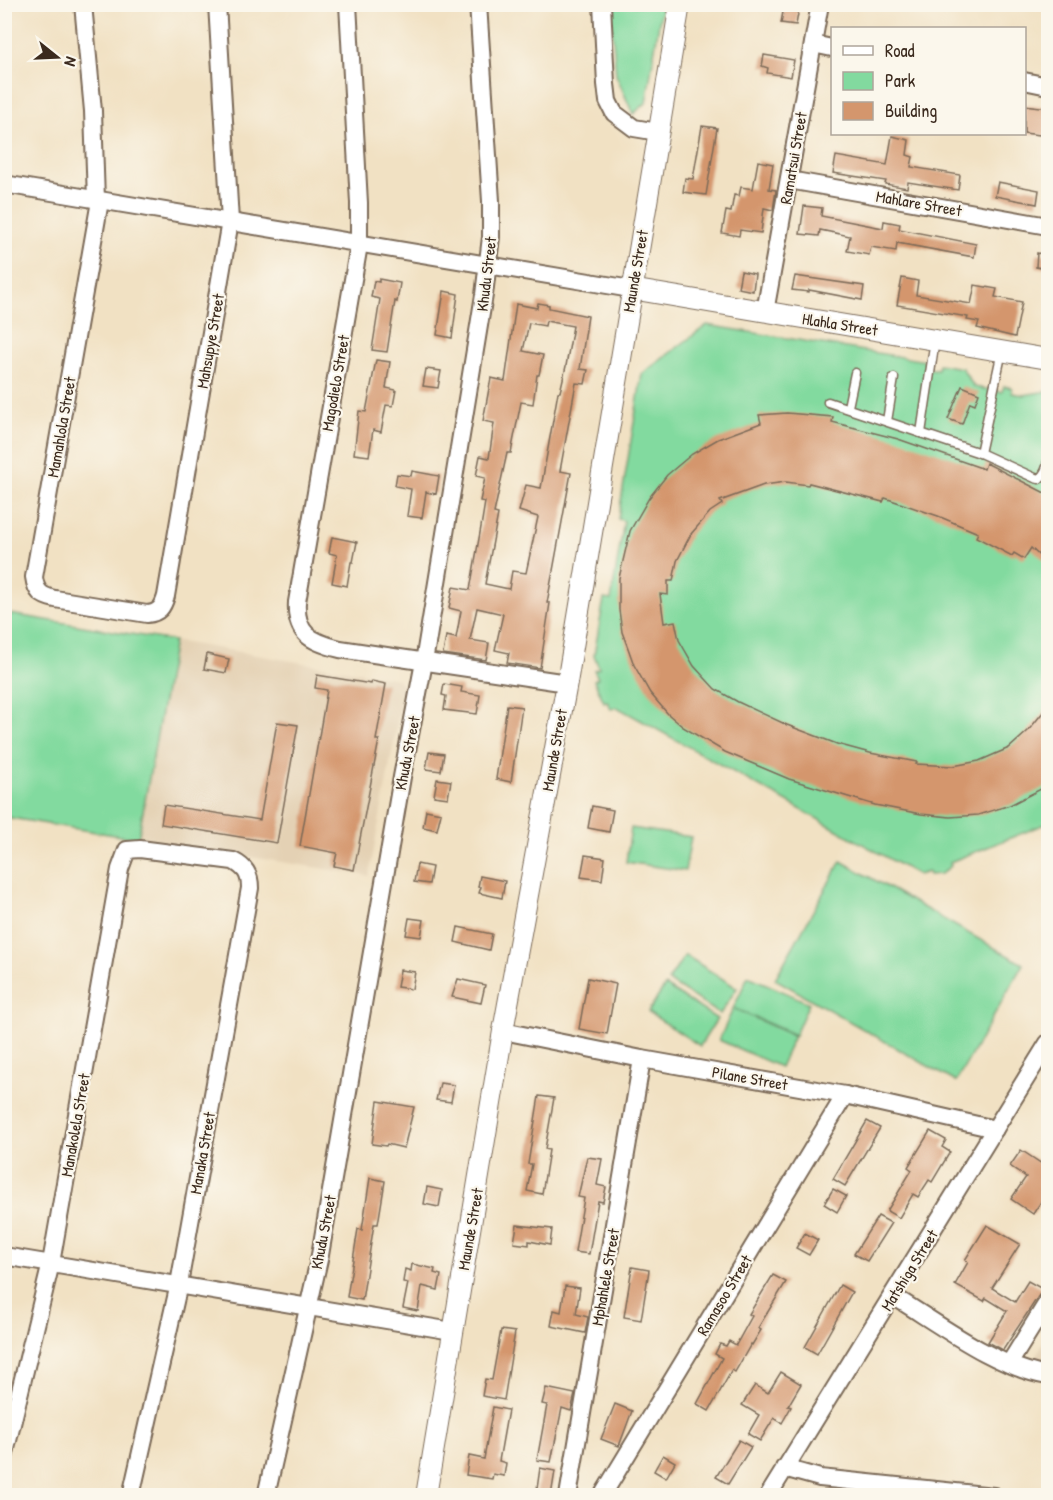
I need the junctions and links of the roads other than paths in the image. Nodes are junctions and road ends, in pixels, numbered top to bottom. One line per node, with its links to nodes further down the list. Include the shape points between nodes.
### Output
1 (82, 4): 15 (street, Mamahlola Street)
2 (217, 4): 16 (street, Mahsupye Street)
3 (348, 4): 18 (street, Magodielo Street)
4 (478, 4): 19 (street, Khudu Street, via 491,201)
5 (602, 4): 12 (street, via 608,101 614,113 634,128)
6 (680, 4): 12 (street, Maunde Street)
7 (820, 4): 8 (street, Ramatsui Street)
8 (813, 44): 9 (street); 13 (street, Ramatsui Street)
9 (831, 48)
10 (1026, 81): 11 (street)
11 (1048, 86)
12 (658, 132): 20 (street, Maunde Street)
13 (789, 180): 17 (street, Mahlare Street); 21 (street, Ramatsui Street)
14 (4, 184): 15 (street)
15 (98, 201): 16 (street); 33 (street, Mamahlola Street, via 34,578 42,595)
16 (230, 221): 18 (street); 33 (street, Mahsupye Street, via 166,596 153,614)
17 (1048, 226)
18 (358, 245): 19 (street); 34 (street, Magodielo Street, via 296,614 305,634 325,645)
19 (488, 266): 20 (street); 34 (street, Khudu Street)
20 (631, 289): 21 (street, Hlahla Street); 35 (street, Maunde Street)
21 (765, 312): 22 (street, Hlahla Street)
22 (935, 340): 23 (street, Hlahla Street); 30 (lane)
23 (1002, 351): 24 (street, Hlahla Street); 31 (lane)
24 (1048, 359)
25 (855, 373): 28 (lane)
26 (894, 378): 29 (lane)
27 (828, 402): 28 (lane)
28 (848, 407): 29 (lane)
29 (886, 421): 30 (lane)
30 (921, 433): 31 (lane)
31 (980, 453): 32 (lane, via 1039,479 1047,471)
32 (1048, 462)
33 (97, 606)
34 (424, 662): 35 (street, Magodielo Street); 47 (street, Khudu Street)
35 (567, 683): 37 (street, Maunde Street)
36 (187, 855): 43 (street, Manakolela Street, via 132,849 127,850 122,862); 44 (street, Manaka Street, via 240,865 248,873 250,888)
37 (503, 1031): 39 (street, Pilane Street); 48 (street, Maunde Street)
38 (1048, 1043): 41 (street, Matshiga Street)
39 (642, 1059): 40 (street, Pilane Street); 56 (street, Mphahlele Street)
40 (845, 1095): 41 (street, Pilane Street); 57 (street, Ramasoo Street)
41 (995, 1129): 45 (street, Matshiga Street)
42 (4, 1256): 43 (street)
43 (51, 1263): 44 (street); 51 (street, Manakolela Street)
44 (179, 1284): 47 (street); 53 (street, Manaka Street)
45 (893, 1296): 49 (street); 52 (street, Matshiga Street)
46 (1048, 1301): 49 (street)
47 (308, 1308): 48 (street); 54 (street, Khudu Street)
48 (452, 1331): 55 (street, Maunde Street)
49 (1009, 1364): 50 (street)
50 (1048, 1376)
51 (4, 1457)
52 (784, 1468): 58 (street, Matshiga Street); 59 (street, via 820,1478)
53 (131, 1496)
54 (266, 1496)
55 (426, 1496)
56 (568, 1496)
57 (602, 1496)
58 (768, 1496)
59 (994, 1496)

